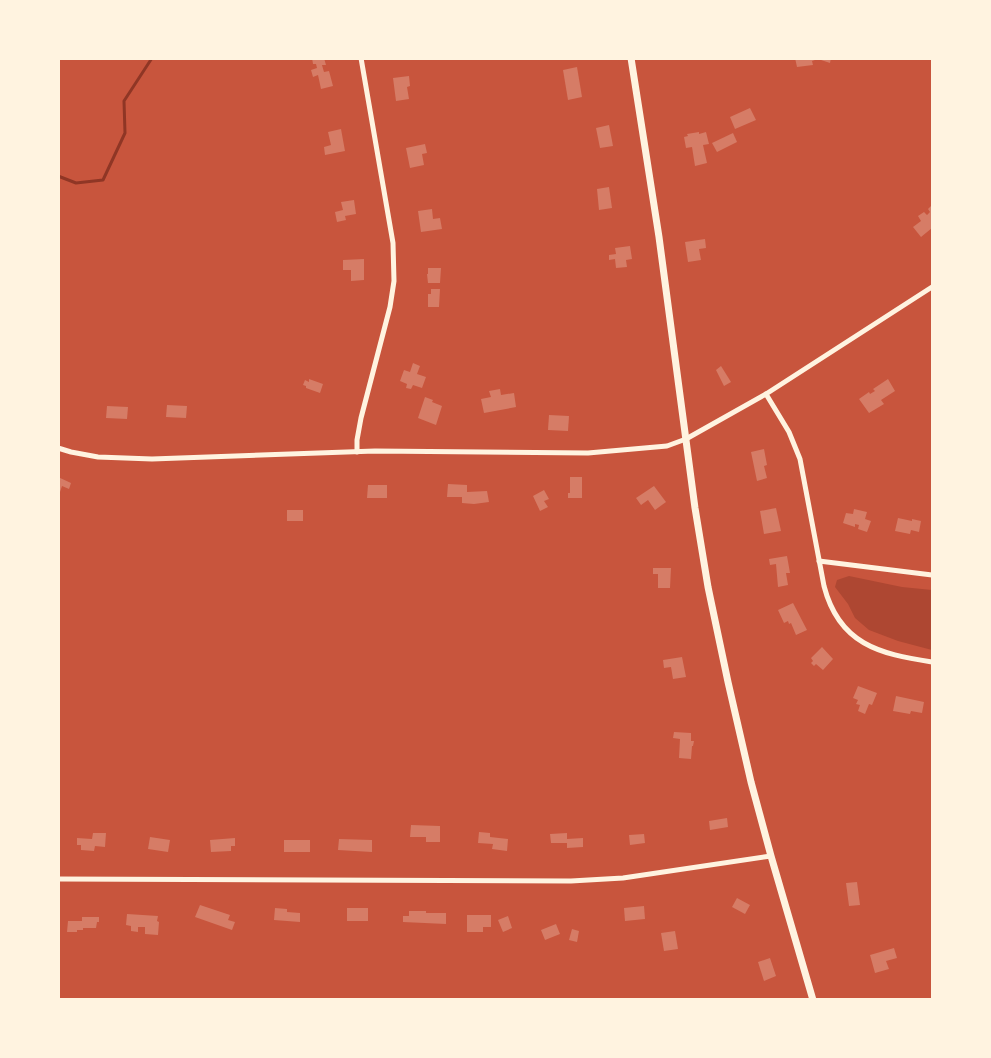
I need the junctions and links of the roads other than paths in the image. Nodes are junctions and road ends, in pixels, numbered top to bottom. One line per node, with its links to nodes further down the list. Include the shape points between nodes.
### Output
1 (361, 58): 7 (street, via 393,243 394,281 361,418)
2 (631, 58): 5 (main road)
3 (933, 287): 4 (street)
4 (765, 394): 5 (street); 8 (street, via 789,432 800,459)
5 (686, 439): 7 (street, via 658,448 588,453); 11 (main road, via 718,639)
6 (58, 448): 7 (street, via 98,457 152,459)
7 (357, 452)
8 (819, 561): 9 (street); 10 (street, via 831,608 850,634 870,647)
9 (933, 575)
10 (933, 662)
11 (771, 856): 12 (street, via 604,880); 13 (main road)
12 (58, 879)
13 (813, 999)

